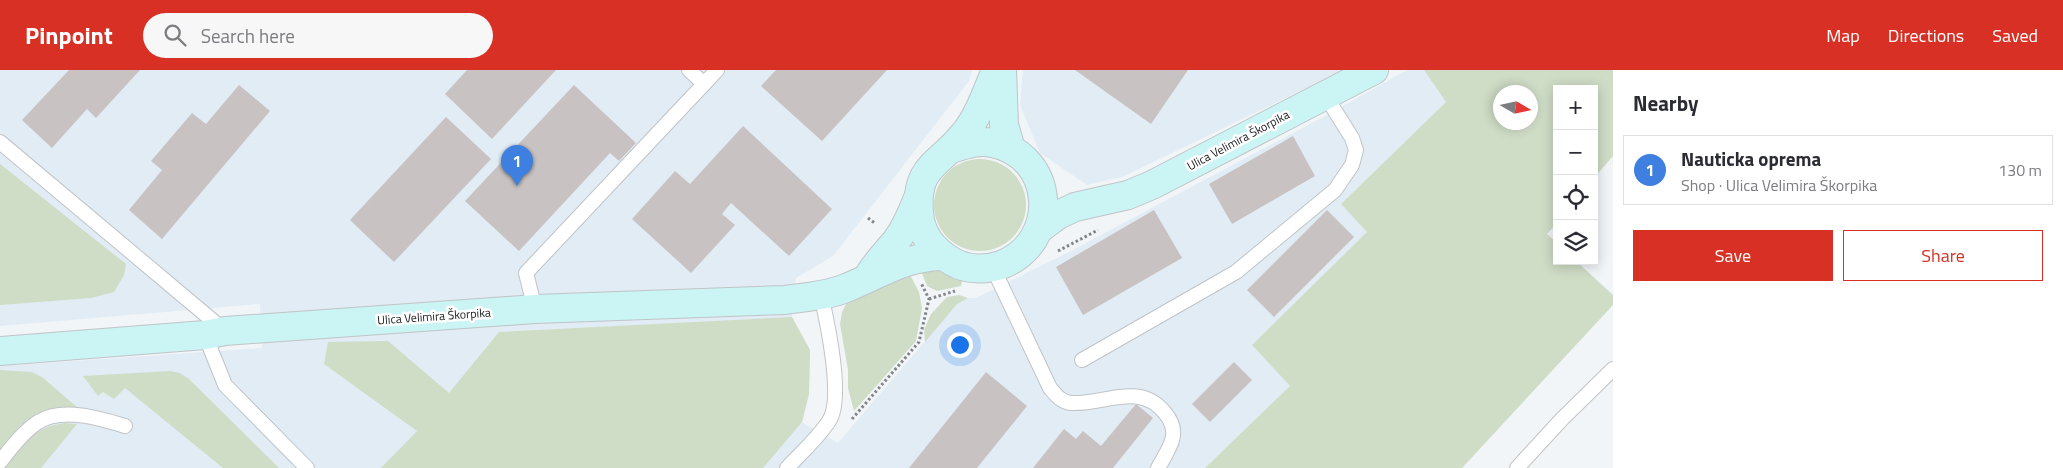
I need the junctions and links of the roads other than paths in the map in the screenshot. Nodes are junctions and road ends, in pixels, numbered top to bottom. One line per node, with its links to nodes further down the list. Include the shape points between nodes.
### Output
1 (689, 70): 6 (lane)
2 (717, 70): 6 (lane)
3 (996, 70): 9 (street, via 975,118)
4 (1002, 70): 10 (street, via 1004,125)
5 (1374, 70): 7 (street, Ulica Velimira Škorpika)
6 (704, 84): 19 (lane, via 526,273)
7 (1325, 94): 13 (street, Ulica Velimira Škorpika, via 1152,185 1128,195); 22 (lane, via 1356,150 1352,165 1335,190 1236,272)
8 (0, 142): 20 (lane)
9 (951, 149): 10 (street, via 971,142 991,142); 12 (street, via 935,161 923,178)
10 (1011, 149): 11 (street, via 1027,162)
11 (1038, 178): 13 (street, via 1072,196); 14 (street, via 1044,212)
12 (918, 198): 15 (street, via 919,220 927,240); 17 (street, Ulica Velimira Škorpika, via 897,240)
13 (1098, 201): 14 (street, Ulica Velimira Škorpika, via 1074,207)
14 (1039, 229): 16 (street, via 1028,247 1012,260)
15 (942, 256): 16 (street, via 958,264); 17 (street, Ulica Velimira Škorpika, via 909,260)
16 (993, 268): 28 (lane, via 1050,388 1060,399 1070,403 1136,396 1151,400 1164,411 1172,422 1174,438)
17 (866, 278): 18 (street, Ulica Velimira Škorpika)
18 (821, 295): 19 (street, Ulica Velimira Škorpika, via 785,300); 27 (lane, via 834,367 830,420)
19 (535, 309): 20 (street, Ulica Velimira Škorpika)
20 (215, 333): 21 (street, Ulica Velimira Škorpika); 26 (lane, via 225,385)
21 (0, 351)
22 (1082, 360)
23 (1613, 369): 29 (lane)
24 (125, 426): 25 (lane, via 79,415 56,416 38,422 17,440)
25 (0, 462)
26 (306, 468)
27 (787, 468)
28 (1158, 468)
29 (1517, 468)

